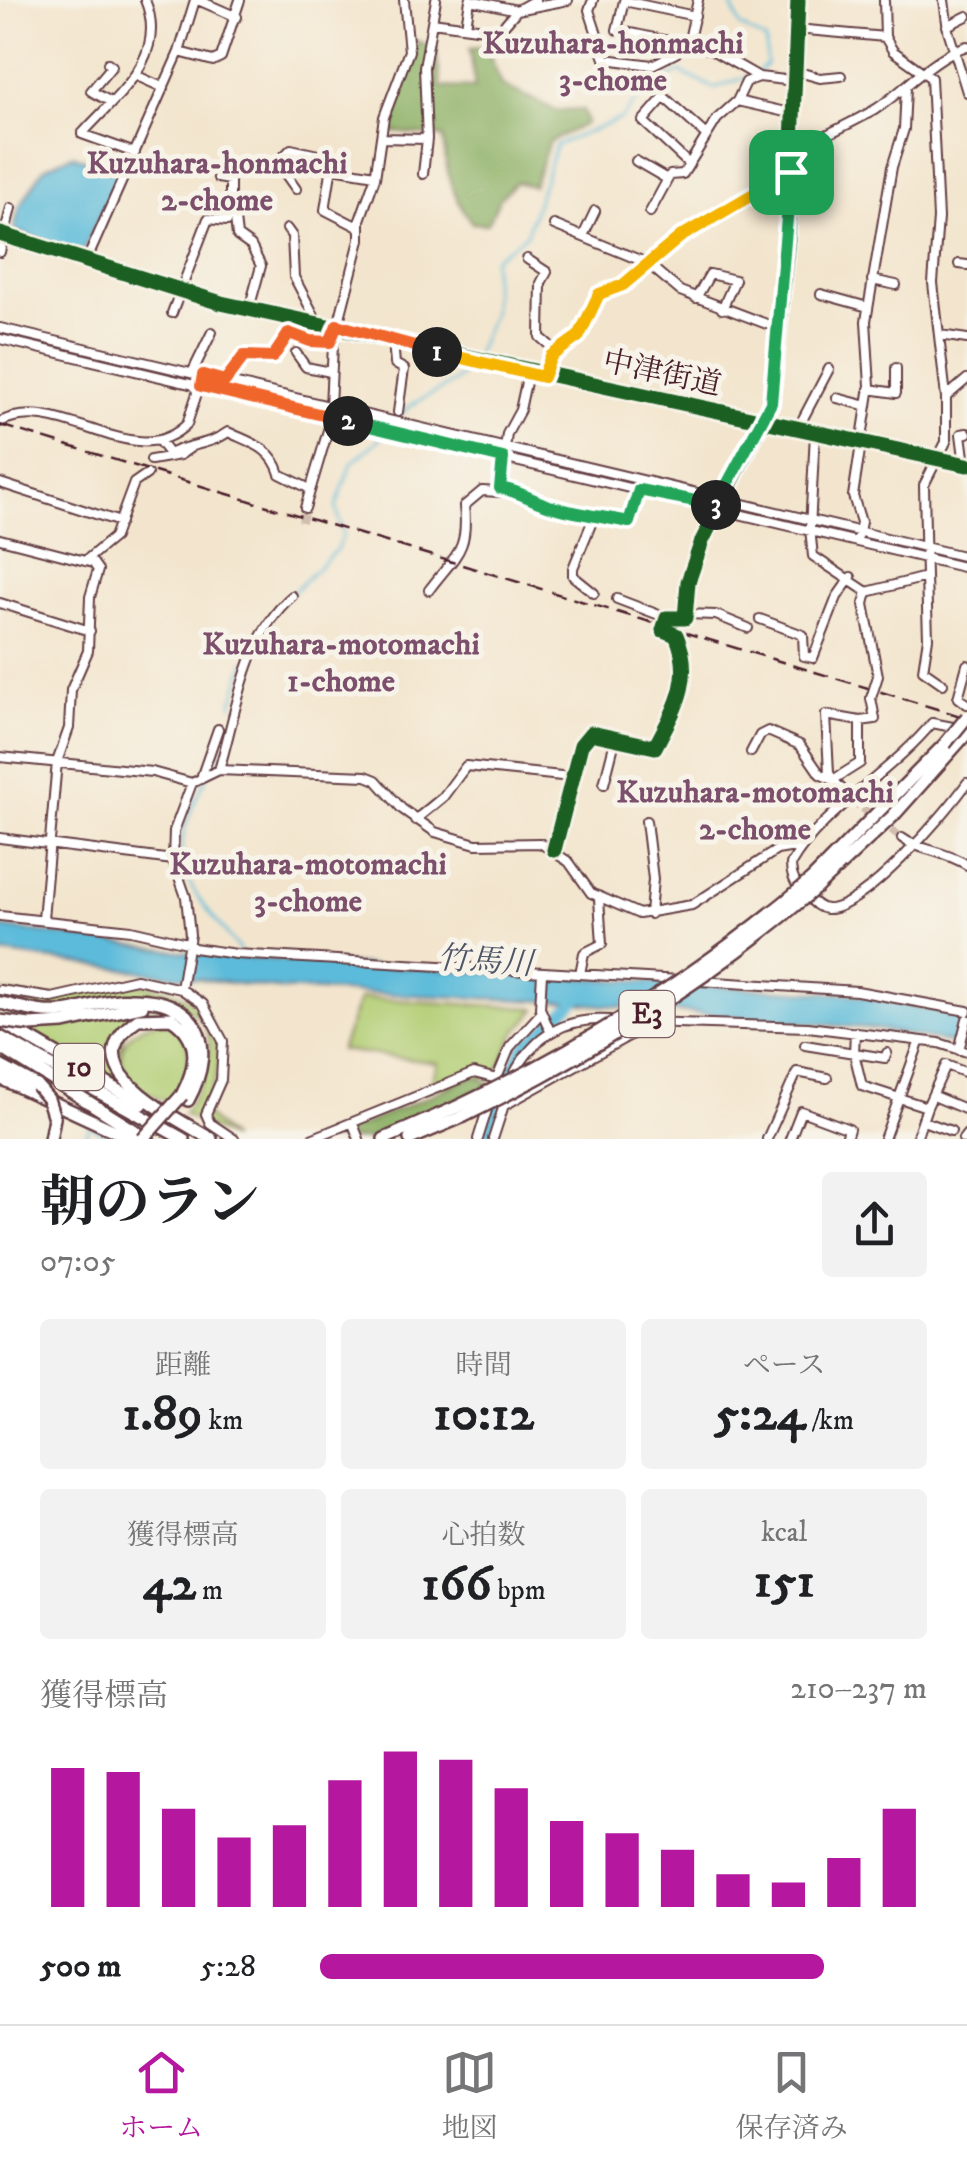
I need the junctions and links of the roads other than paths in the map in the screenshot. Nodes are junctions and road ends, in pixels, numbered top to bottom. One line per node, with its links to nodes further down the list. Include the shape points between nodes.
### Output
1 (145, 0): 29 (street, via 152,16 150,52)
2 (197, 0): 16 (street); 26 (street)
3 (240, 0): 16 (street)
4 (404, 0): 40 (street, via 409,51)
5 (436, 0): 17 (street)
6 (536, 0): 13 (street)
7 (568, 0): 13 (street)
8 (593, 0): 22 (street, via 589,10 606,59 652,65 676,53)
9 (698, 0): 14 (street)
10 (798, 0): 20 (street)
11 (884, 0): 21 (street)
12 (944, 0): 19 (street)
13 (517, 10): 18 (street, via 499,31); 18 (street, via 470,0)
14 (695, 16): 22 (street, via 624,1 618,30); 23 (street)
15 (967, 16): 19 (street)
16 (237, 17): 26 (street, via 221,58)
17 (432, 22): 18 (street); 41 (street, via 424,67)
18 (466, 26)
19 (947, 26): 25 (street)
20 (796, 29): 21 (street); 31 (street)
21 (885, 37): 28 (street, via 906,64)
22 (678, 43): 23 (street)
23 (688, 44): 30 (street, via 710,48)
24 (967, 46): 25 (street)
25 (953, 50): 28 (street); 35 (street)
26 (179, 52): 33 (street)
27 (108, 63): 37 (street, via 91,91)
28 (925, 72): 34 (street); 80 (street, via 934,98 933,282)
29 (135, 74): 33 (street); 37 (street)
30 (756, 75): 31 (street); 36 (street)
31 (794, 76): 32 (street); 38 (street)
32 (842, 76)
33 (164, 88): 42 (street)
34 (906, 88): 43 (street); 66 (street, via 904,130)
35 (967, 92)
36 (737, 100): 38 (street); 39 (street)
37 (111, 102): 42 (street, via 82,134)
38 (794, 114): 43 (street)
39 (706, 135): 45 (street); 45 (street, via 664,97 643,120)
40 (381, 138): 41 (street); 49 (street)
41 (427, 139): 48 (street)
42 (135, 154): 64 (street)
43 (792, 154): 47 (street)
44 (636, 161): 51 (street)
45 (689, 164): 51 (street)
46 (332, 166): 49 (street); 52 (street, via 327,157 291,149 282,158); 58 (street, via 326,210)
47 (791, 172): 65 (street); 78 (street)
48 (423, 174)
49 (375, 175): 58 (street)
50 (218, 178): 72 (street, via 230,180 237,236 261,266)
51 (667, 179): 55 (street)
52 (296, 189)
53 (10, 208): 60 (street)
54 (595, 211): 61 (street)
55 (650, 212)
56 (227, 222): 68 (street, via 208,219)
57 (554, 226): 61 (street)
58 (360, 228): 76 (street)
59 (288, 229): 75 (street, via 294,278)
60 (2, 235): 62 (street); 64 (street, 中津街道)
61 (583, 236): 65 (street)
62 (0, 252)
63 (526, 258): 85 (street, via 547,272 540,337)
64 (86, 262): 68 (street, 中津街道)
65 (647, 264): 70 (street); 85 (street, via 623,285 599,294 579,336)
66 (872, 280): 67 (street); 71 (street)
67 (896, 286)
68 (182, 291): 72 (street, 中津街道); 74 (street)
69 (822, 294): 71 (street)
70 (696, 298): 73 (street); 73 (street, via 710,274 735,280)
71 (868, 307): 97 (street)
72 (249, 308): 75 (street, 中津街道)
73 (722, 309): 78 (street)
74 (172, 312)
75 (317, 321): 76 (street, 中津街道)
76 (337, 325): 83 (street); 84 (street, 中津街道)
77 (0, 328): 90 (street)
78 (777, 328): 103 (street, via 771,403)
79 (212, 332): 90 (street)
80 (940, 336): 81 (street); 98 (street)
81 (967, 338)
82 (0, 339): 96 (street)
83 (335, 339): 89 (street); 95 (street, via 319,342 289,333 273,357 244,356)
84 (393, 341): 91 (street, 中津街道); 104 (street, via 395,364 404,369)
85 (556, 350): 93 (street)
86 (296, 354): 89 (street, via 306,368)
87 (896, 368): 97 (street, via 896,393)
88 (829, 369): 105 (street)
89 (331, 372): 101 (street)
90 (192, 373): 92 (street)
91 (528, 374): 93 (street, 中津街道); 111 (street)
92 (203, 375): 95 (street); 96 (street)
93 (543, 377): 103 (street, 中津街道)
94 (967, 380): 98 (street)
95 (225, 381): 101 (street)
96 (201, 386): 101 (street); 108 (street, via 187,424)
97 (870, 390): 100 (street)
98 (946, 397): 113 (street)
99 (837, 398): 100 (street)
100 (867, 406): 110 (street)
101 (330, 411): 104 (street); 117 (street, via 315,484)
102 (0, 422): 108 (street, via 46,413 135,442)
103 (760, 422): 105 (street, 中津街道); 120 (street)
104 (394, 424): 111 (street)
105 (798, 430): 106 (street, 中津街道)
106 (815, 433): 110 (street, 中津街道); 125 (street)
107 (967, 433): 114 (street, via 961,434 960,448)
108 (158, 441): 109 (street, via 169,454)
109 (190, 443): 112 (street, via 180,455); 117 (street, via 228,432 266,450 280,474)
110 (862, 445): 113 (street, 中津街道); 126 (street, via 853,496)
111 (504, 453): 118 (street); 119 (street); 120 (street)
112 (150, 460)
113 (940, 460): 114 (street, 中津街道); 129 (street, via 931,464 924,485)
114 (966, 465)
115 (147, 474): 124 (street, via 134,483)
116 (0, 482): 124 (street)
117 (308, 488): 121 (street)
118 (500, 488): 123 (street); 136 (street, via 482,491 464,506 462,552)
119 (639, 490): 122 (street); 123 (street, via 629,522)
120 (720, 498): 122 (street); 125 (street)
121 (305, 508)
122 (715, 508): 125 (street); 142 (street, via 688,582)
123 (594, 518): 138 (street, via 574,568)
124 (120, 522): 132 (street, via 114,537)
125 (810, 524): 126 (street); 128 (street); 134 (street, via 813,556)
126 (860, 531): 128 (street); 129 (street)
127 (0, 539): 132 (street)
128 (857, 541): 130 (street)
129 (924, 548): 130 (street); 131 (street)
130 (927, 558): 133 (street); 135 (street)
131 (967, 558)
132 (85, 560): 146 (street, via 98,570)
133 (967, 568)
134 (851, 577): 137 (street); 144 (street, via 814,658 804,656 803,635)
135 (926, 577): 137 (street); 148 (street, via 923,670)
136 (429, 590)
137 (867, 592): 153 (street, bridge, via 878,676 875,718)
138 (594, 593)
139 (292, 596): 161 (street, via 279,607 242,680)
140 (618, 599): 143 (street)
141 (0, 603): 146 (street)
142 (686, 614): 143 (street); 145 (street)
143 (667, 618): 156 (street, via 662,630 676,635 686,665 684,694 655,747)
144 (760, 619)
145 (748, 628)
146 (90, 631): 160 (street)
147 (967, 665): 149 (street, via 958,698)
148 (942, 684)
149 (967, 704)
150 (814, 714): 151 (street)
151 (826, 715): 153 (street); 164 (street)
152 (967, 717): 157 (highway, bridge)
153 (860, 722): 164 (street, via 860,762)
154 (218, 730): 162 (street)
155 (967, 732): 157 (highway); 168 (street, via 932,723)
156 (615, 740): 163 (street, via 592,733); 167 (street)
157 (950, 746): 218 (highway, E3, bridge, via 814,883 626,1016)
158 (751, 752): 164 (street, via 768,731 800,744 820,774)
159 (0, 757): 160 (street)
160 (57, 762): 165 (street); 173 (street)
161 (219, 770): 162 (street); 169 (street, via 366,776)
162 (202, 775): 165 (street)
163 (571, 777): 169 (street, via 466,766); 176 (street)
164 (833, 780): 168 (street)
165 (192, 783): 177 (street, via 174,831)
166 (967, 783): 175 (street, via 958,804)
167 (604, 784)
168 (852, 801): 174 (street)
169 (415, 820): 176 (street, via 476,844 540,842)
170 (646, 820): 180 (street)
171 (0, 838): 173 (street)
172 (902, 838): 175 (street)
173 (49, 844): 177 (street); 182 (street)
174 (800, 846): 175 (street, via 790,864 795,884 828,910 864,893); 180 (street, via 777,850 692,905)
175 (912, 846): 178 (street, via 948,852)
176 (554, 850): 179 (street)
177 (173, 860): 183 (street, via 186,897)
178 (967, 865)
179 (600, 899): 180 (street); 185 (street, via 602,944 584,953)
180 (650, 914)
181 (0, 916): 182 (street)
182 (43, 919): 183 (street)
183 (187, 946): 184 (street); 186 (street)
184 (542, 974): 185 (street); 191 (street)
185 (580, 974): 190 (street, via 857,991)
186 (181, 984): 187 (street, via 136,980 52,998); 228 (street, via 220,1030 223,1068 206,1114)
187 (0, 990)
188 (0, 1003): 189 (highway, via 46,1012 143,999)
189 (176, 1011): 194 (highway, bridge, via 125,1007 64,1023); 213 (highway, via 194,1023 204,1044 202,1071)
190 (967, 1011)
191 (541, 1012): 195 (street); 220 (street, via 510,1047 496,1081 474,1073)
192 (610, 1020): 195 (street, via 587,1018)
193 (967, 1020): 201 (street)
194 (0, 1021): 226 (highway, 10)
195 (549, 1030): 204 (street)
196 (856, 1032): 198 (street); 202 (street); 211 (street, via 648,1022)
197 (0, 1037): 206 (highway)
198 (919, 1043): 201 (street); 214 (street)
199 (805, 1045): 202 (street)
200 (0, 1047): 206 (highway)
201 (963, 1051)
202 (854, 1052): 203 (street); 214 (street, via 862,1086)
203 (887, 1054)
204 (522, 1058): 208 (street); 211 (street)
205 (0, 1066): 222 (highway, bridge, via 48,1098 54,1118)
206 (51, 1072): 224 (highway); 225 (highway)
207 (967, 1073): 212 (street, via 946,1065)
208 (514, 1074)
209 (0, 1078): 223 (highway, 10)
210 (826, 1078): 235 (street, via 798,1072)
211 (538, 1087): 234 (street, via 504,1104)
212 (936, 1097): 215 (street); 217 (street)
213 (185, 1098): 224 (highway, bridge); 227 (highway, via 196,1060 190,1036 172,1018 138,1020 118,1043 121,1076)
214 (900, 1098): 215 (street); 238 (street)
215 (928, 1108): 219 (street)
216 (487, 1110): 233 (street)
217 (967, 1110)
218 (459, 1112): 231 (highway); 232 (highway)
219 (923, 1121): 221 (street); 239 (street)
220 (354, 1124): 229 (street); 230 (street)
221 (950, 1132)
222 (50, 1139)
223 (132, 1139)
224 (148, 1139)
225 (182, 1139)
226 (202, 1139)
227 (210, 1139)
228 (234, 1139)
229 (311, 1139)
230 (359, 1139)
231 (384, 1139)
232 (410, 1139)
233 (478, 1139)
234 (493, 1139)
235 (767, 1139)
236 (790, 1139): 237 (street, via 801,1112 849,1129)
237 (846, 1139)
238 (884, 1139)
239 (916, 1139)

